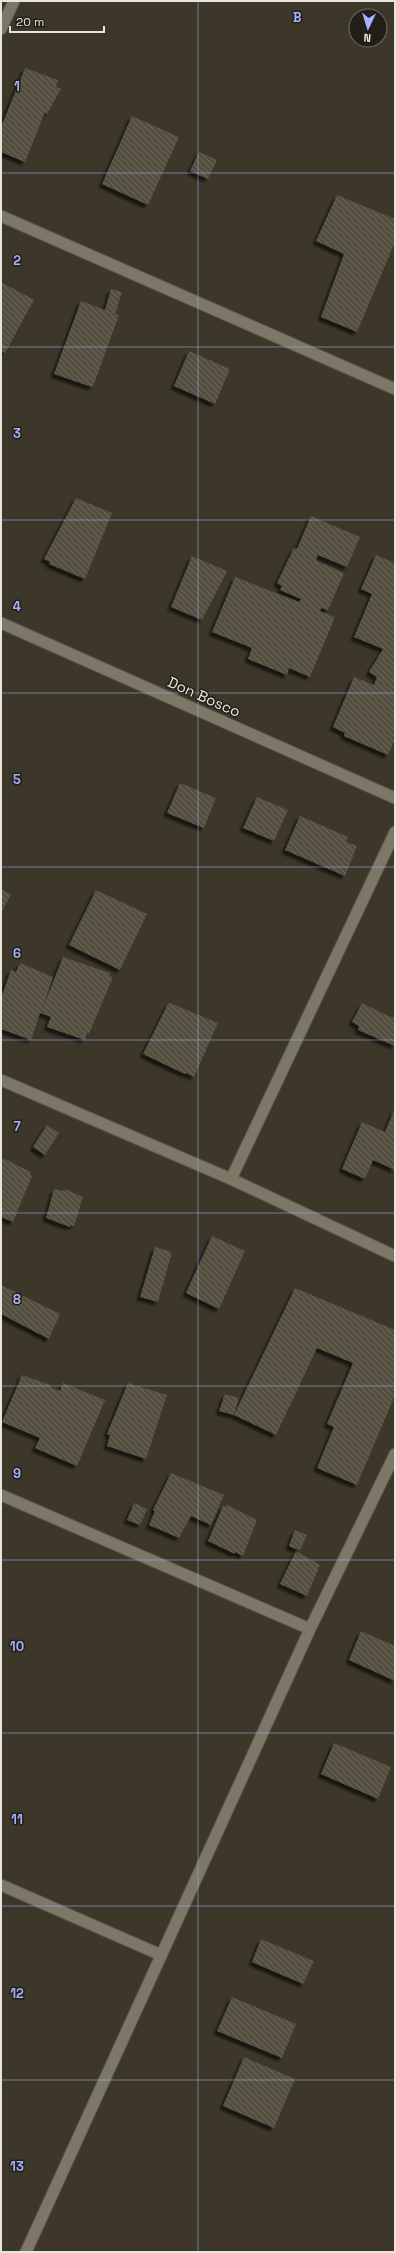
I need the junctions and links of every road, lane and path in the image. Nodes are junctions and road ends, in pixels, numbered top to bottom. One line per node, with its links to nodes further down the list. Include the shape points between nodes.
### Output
1 (14, 1): 2 (street)
2 (1, 28)
3 (1, 216): 4 (street)
4 (395, 389)
5 (1, 624): 6 (street, Don Bosco)
6 (395, 798)
7 (395, 832): 9 (street)
8 (1, 1080): 9 (street)
9 (231, 1179): 10 (street)
10 (395, 1256)
11 (395, 1454): 13 (street)
12 (1, 1494): 13 (street)
13 (310, 1629): 15 (street)
14 (1, 1885): 15 (street)
15 (161, 1955): 16 (street)
16 (26, 2252)

